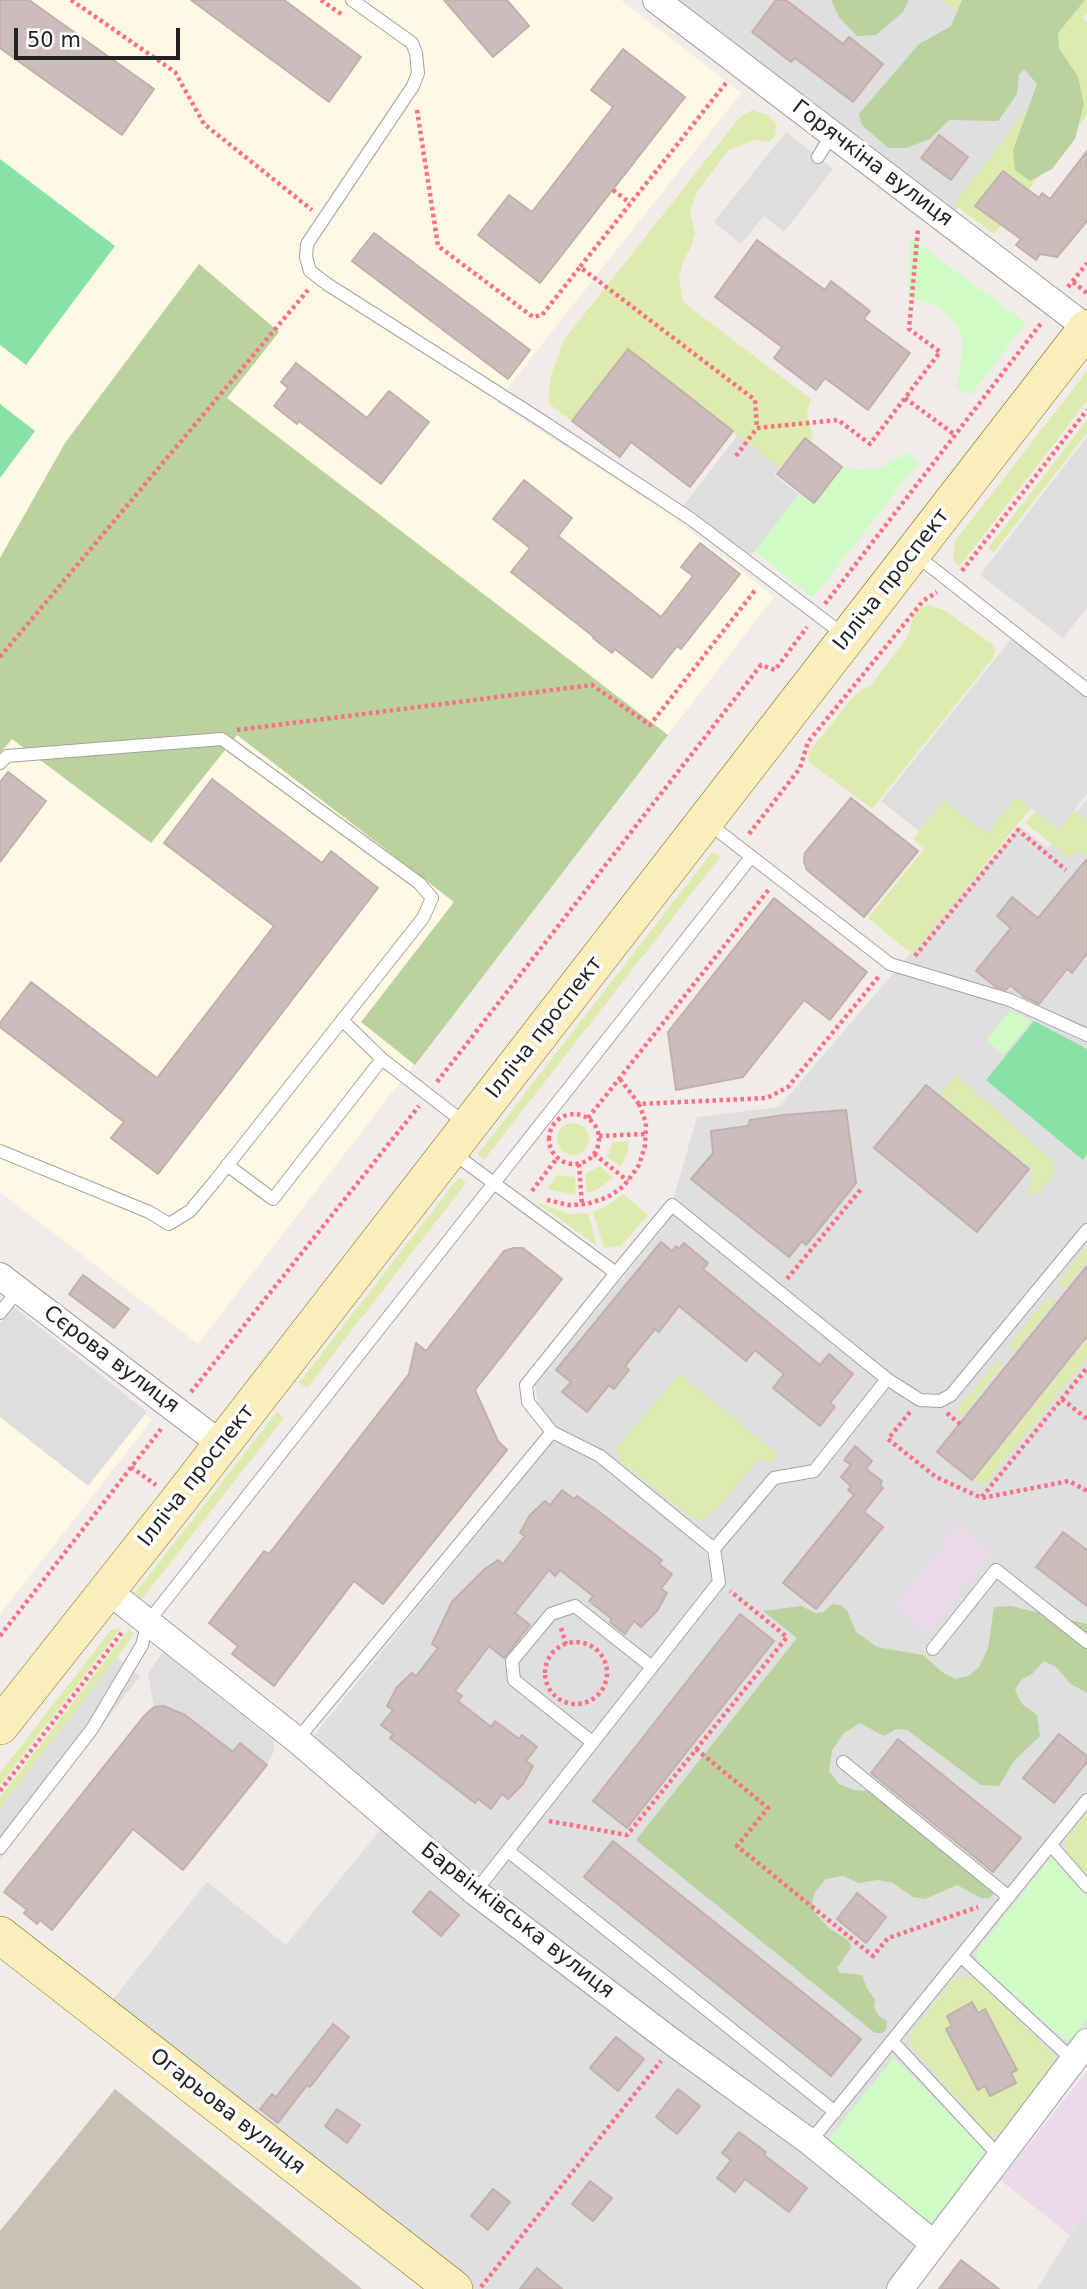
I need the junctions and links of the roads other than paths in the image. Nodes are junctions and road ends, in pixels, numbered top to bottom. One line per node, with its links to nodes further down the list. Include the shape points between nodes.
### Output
1 (352, 0): 7 (lane, via 412,43 418,63 413,86 306,244 310,271 691,519)
2 (656, 0): 3 (street, Горячкіна вулиця)
3 (832, 134): 4 (lane); 5 (street, Горячкіна вулиця, via 1049,312)
4 (818, 157)
5 (1087, 328): 6 (main road, Ілліча проспект)
6 (914, 552): 7 (main road, Ілліча проспект); 8 (lane)
7 (847, 638): 10 (main road, Ілліча проспект)
8 (1087, 690)
9 (0, 763): 12 (lane, via 7,756 222,738 419,883 432,898 423,918)
10 (705, 821): 11 (lane); 15 (main road, Ілліча проспект)
11 (751, 857): 13 (lane, via 890,964 1010,1000); 18 (lane)
12 (342, 1020): 14 (lane); 17 (lane)
13 (1087, 1035)
14 (382, 1059): 15 (lane, via 428,1094); 17 (lane, via 273,1199)
15 (459, 1138): 18 (lane); 25 (main road, Ілліча проспект)
16 (0, 1152): 17 (lane, via 169,1224 190,1211)
17 (227, 1166)
18 (494, 1182): 20 (lane); 28 (lane)
19 (1087, 1230): 23 (lane, via 951,1395 940,1401 920,1400)
20 (616, 1273): 23 (lane, via 672,1205); 24 (lane, via 526,1385 528,1402)
21 (9, 1283): 22 (lane); 25 (street, Сєрова вулиця)
22 (0, 1313)
23 (887, 1379): 26 (lane, via 814,1471 774,1478)
24 (552, 1432): 26 (lane, via 600,1456); 33 (lane)
25 (222, 1444): 27 (main road, Ілліча проспект)
26 (714, 1549): 31 (lane, via 719,1582)
27 (106, 1589): 28 (street, Барвінківська вулиця); 32 (main road, Ілліча проспект)
28 (143, 1618): 33 (street, Барвінківська вулиця); 38 (lane, via 142,1645 92,1728)
29 (1087, 1642): 30 (lane, via 996,1570)
30 (933, 1649)
31 (652, 1667): 34 (lane); 34 (lane, via 575,1606 551,1614 513,1661 514,1680)
32 (0, 1726)
33 (297, 1740): 41 (street, Барвінківська вулиця)
34 (592, 1742): 39 (lane)
35 (843, 1762): 42 (lane)
36 (1087, 1800): 37 (lane)
37 (1051, 1845): 40 (lane); 42 (lane)
38 (0, 1848)
39 (508, 1851): 41 (lane); 47 (lane)
40 (1087, 1886)
41 (475, 1892): 48 (street, Барвінківська вулиця)
42 (1009, 1897): 44 (lane)
43 (0, 1935): 51 (main road, Огарьова вулиця)
44 (961, 1956): 45 (lane); 46 (lane)
45 (893, 2042): 47 (lane); 49 (lane)
46 (1080, 2051): 49 (street)
47 (835, 2112): 48 (lane)
48 (810, 2142): 50 (street, Барвінківська вулиця)
49 (1000, 2157): 50 (street)
50 (934, 2244): 52 (street)
51 (454, 2289)
52 (900, 2289)

